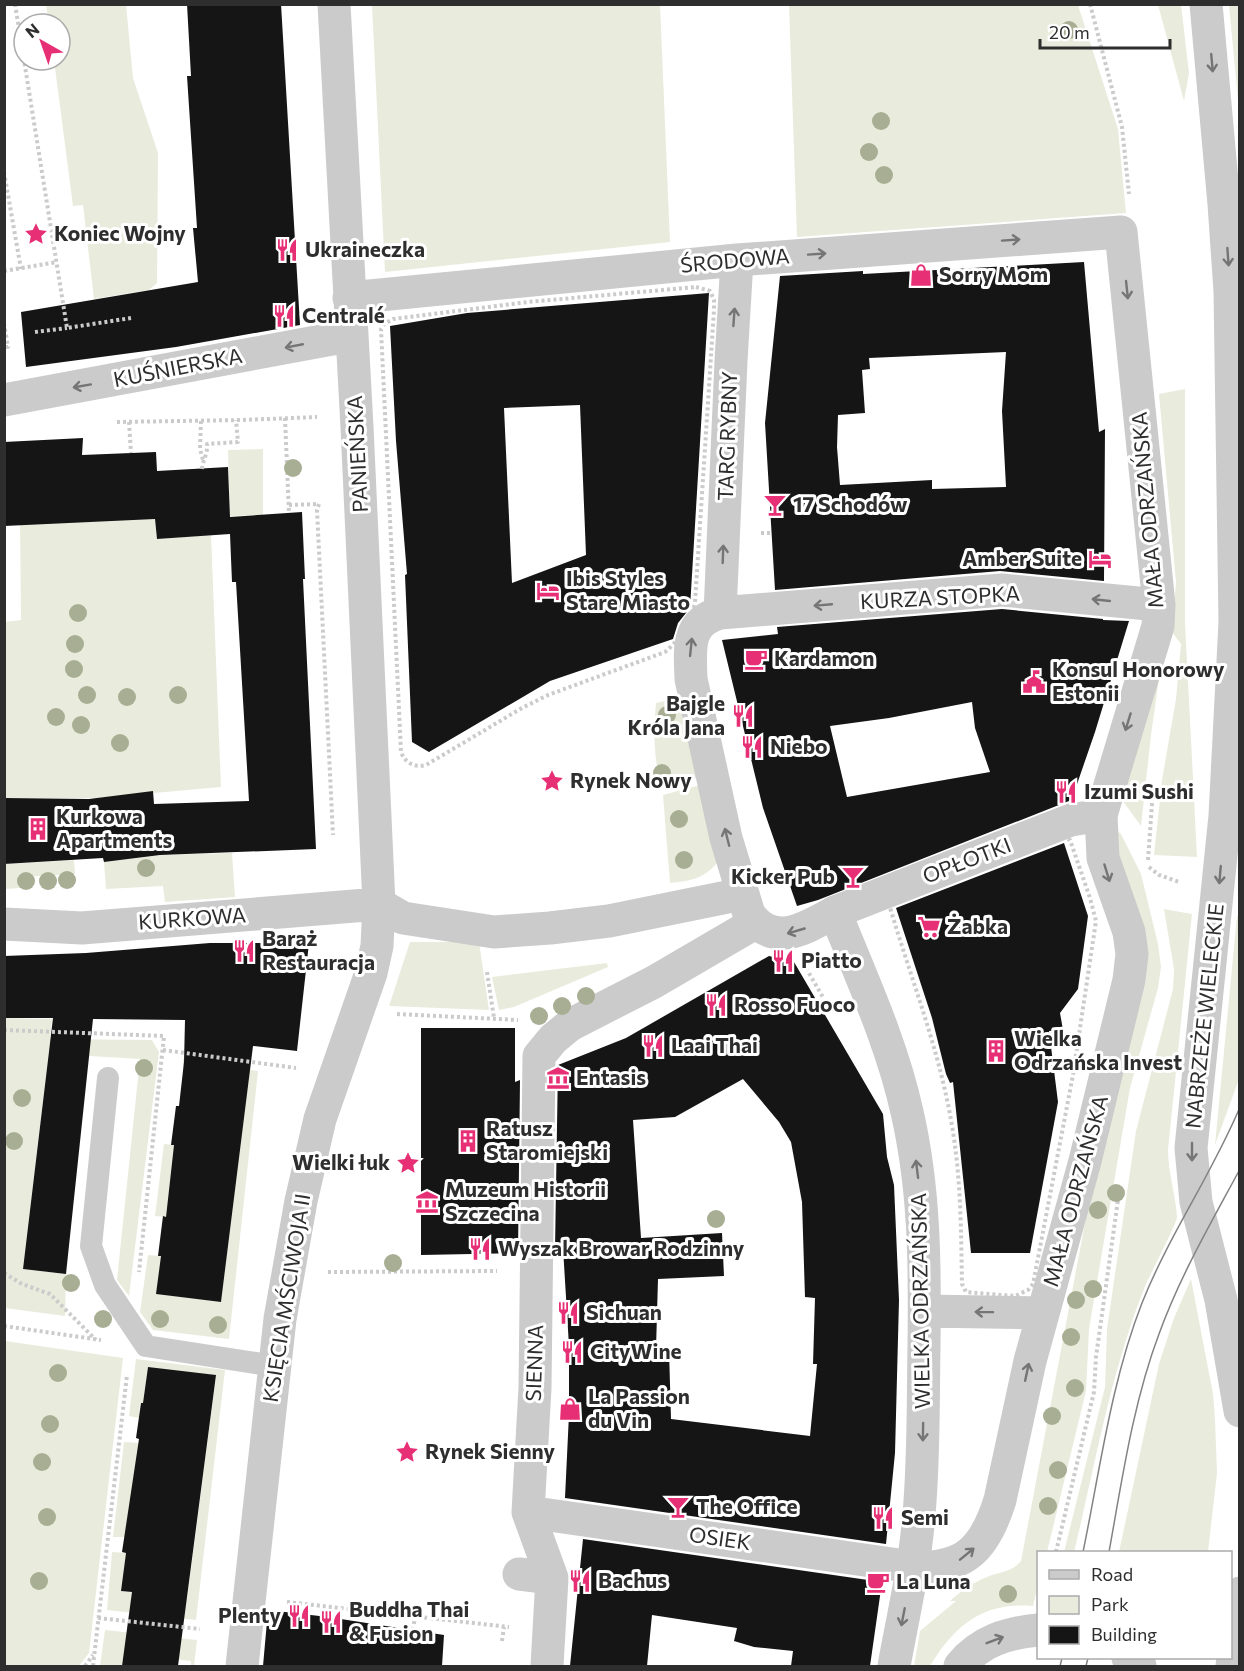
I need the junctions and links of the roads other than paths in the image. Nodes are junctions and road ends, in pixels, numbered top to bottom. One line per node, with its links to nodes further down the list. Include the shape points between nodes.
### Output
1 (334, 4): 5 (street, PANIEŃSKA)
2 (1206, 4): 19 (street, NABRZEŻE WIELECKIE, one-way to 19, via 1230,291 1235,622 1225,816 1194,1108 1192,1162 1196,1202 1221,1300)
3 (1121, 232): 4 (street, ŚRODOWA, one-way to 3); 8 (street, MAŁA ODRZAŃSKA, one-way to 8)
4 (737, 260): 5 (street, ŚRODOWA); 9 (street, TARG RYBNY, one-way to 4, via 716,361)
5 (349, 298): 6 (street, PANIEŃSKA)
6 (352, 337): 7 (street, KUŚNIERSKA, one-way to 7); 11 (street, PANIEŃSKA)
7 (4, 400)
8 (1159, 606): 9 (street, KURZA STOPKA, one-way to 9, via 1002,590); 10 (street, MAŁA ODRZAŃSKA, one-way to 10, via 1158,626)
9 (720, 613): 12 (street, one-way to 9, via 726,838 691,679 692,636 708,616)
10 (1101, 815): 13 (street, OPŁOTKI, via 1071,820); 17 (street, MAŁA ODRZAŃSKA, one-way to 17, via 1103,858 1129,932 1129,980)
11 (379, 904): 12 (street, via 403,918 494,932); 14 (street, KURKOWA, via 82,928); 18 (street, KSIĘCIA MŚCIWOJA II, via 371,973 330,1087 312,1151 287,1277)
12 (749, 908): 13 (street, one-way to 12, via 808,927 781,934 763,929); 20 (street, SIENNA, via 654,982 570,1025 539,1056 535,1388)
13 (835, 912): 16 (street, WIELKA ODRZAŃSKA, one-way to 13, via 920,1191 907,1111 887,1041)
14 (4, 924)
15 (108, 1078): 18 (lane, via 91,1246 105,1285 146,1347)
16 (925, 1311): 17 (street, one-way to 16); 21 (street, WIELKA ODRZAŃSKA, one-way to 21, via 919,1514)
17 (1043, 1313): 21 (street, MAŁA ODRZAŃSKA, one-way to 17, via 935,1568 959,1560 974,1548 993,1522)
18 (275, 1366): 27 (street, KSIĘCIA MŚCIWOJA II)
19 (1239, 1412)
20 (528, 1512): 21 (street, OSIEK); 23 (street, SIENNA)
21 (913, 1567): 29 (street, WIELKA ODRZAŃSKA, one-way to 29)
22 (519, 1574): 23 (street)
23 (552, 1578): 28 (street, SIENNA)
24 (1239, 1593): 31 (street)
25 (1037, 1630): 30 (street, one-way to 25, via 987,1642)
26 (1239, 1645): 31 (street)
27 (242, 1666)
28 (547, 1666)
29 (894, 1666)
30 (960, 1666)
31 (1233, 1666)

